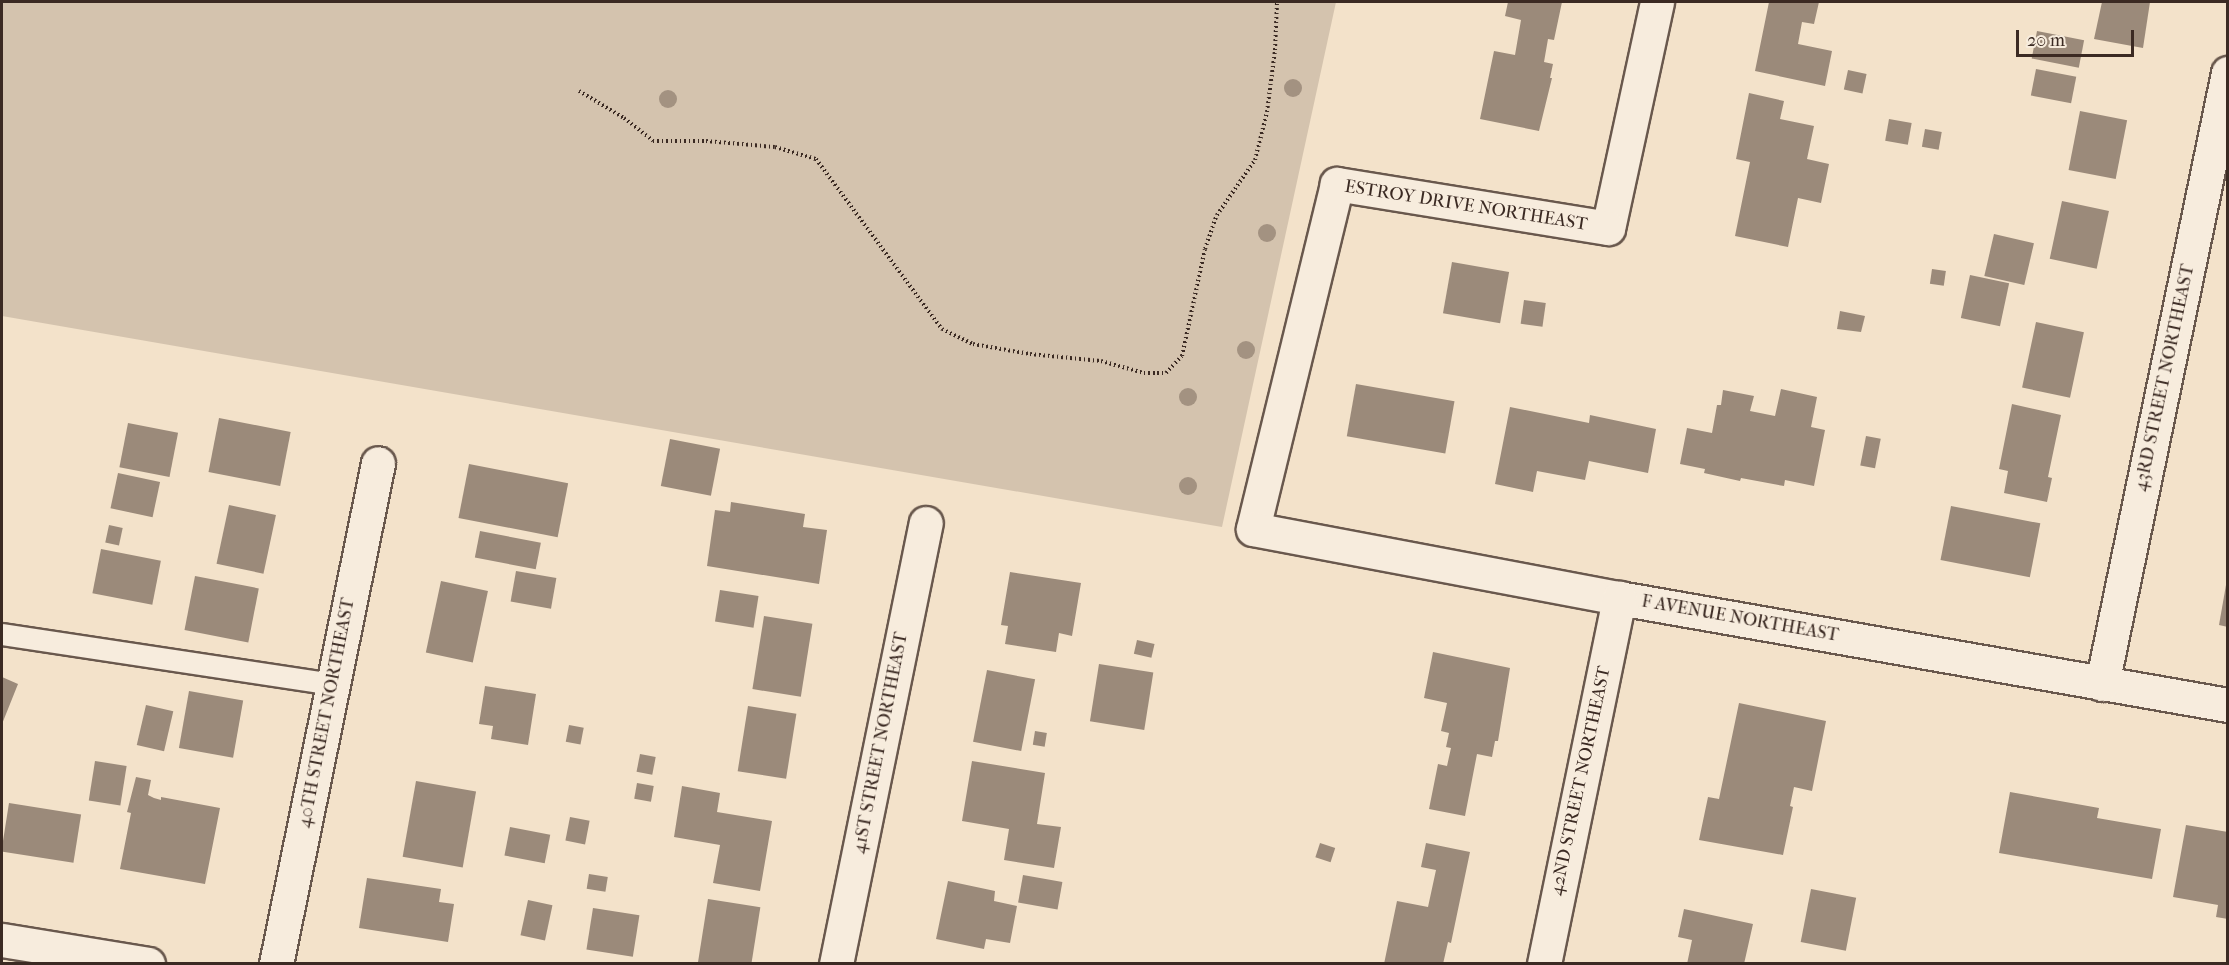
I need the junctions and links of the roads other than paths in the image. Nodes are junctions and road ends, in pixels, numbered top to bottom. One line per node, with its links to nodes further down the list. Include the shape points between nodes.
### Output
1 (1657, 2): 5 (street, ESTROY DRIVE NORTHEAST, via 1608,228 1337,184)
2 (2228, 73): 9 (street, 43RD STREET NORTHEAST)
3 (378, 463): 8 (street, 40TH STREET NORTHEAST)
4 (926, 522): 14 (street, 41ST STREET NORTHEAST)
5 (1253, 529): 6 (street, F AVENUE NORTHEAST)
6 (1619, 598): 9 (street, F AVENUE NORTHEAST); 15 (street, 42ND STREET NORTHEAST)
7 (2, 634): 8 (lane)
8 (333, 684): 13 (street, 40TH STREET NORTHEAST)
9 (2102, 684): 10 (street, F AVENUE NORTHEAST)
10 (2228, 705)
11 (2, 940): 12 (street)
12 (148, 963)
13 (276, 963)
14 (836, 963)
15 (1544, 963)

